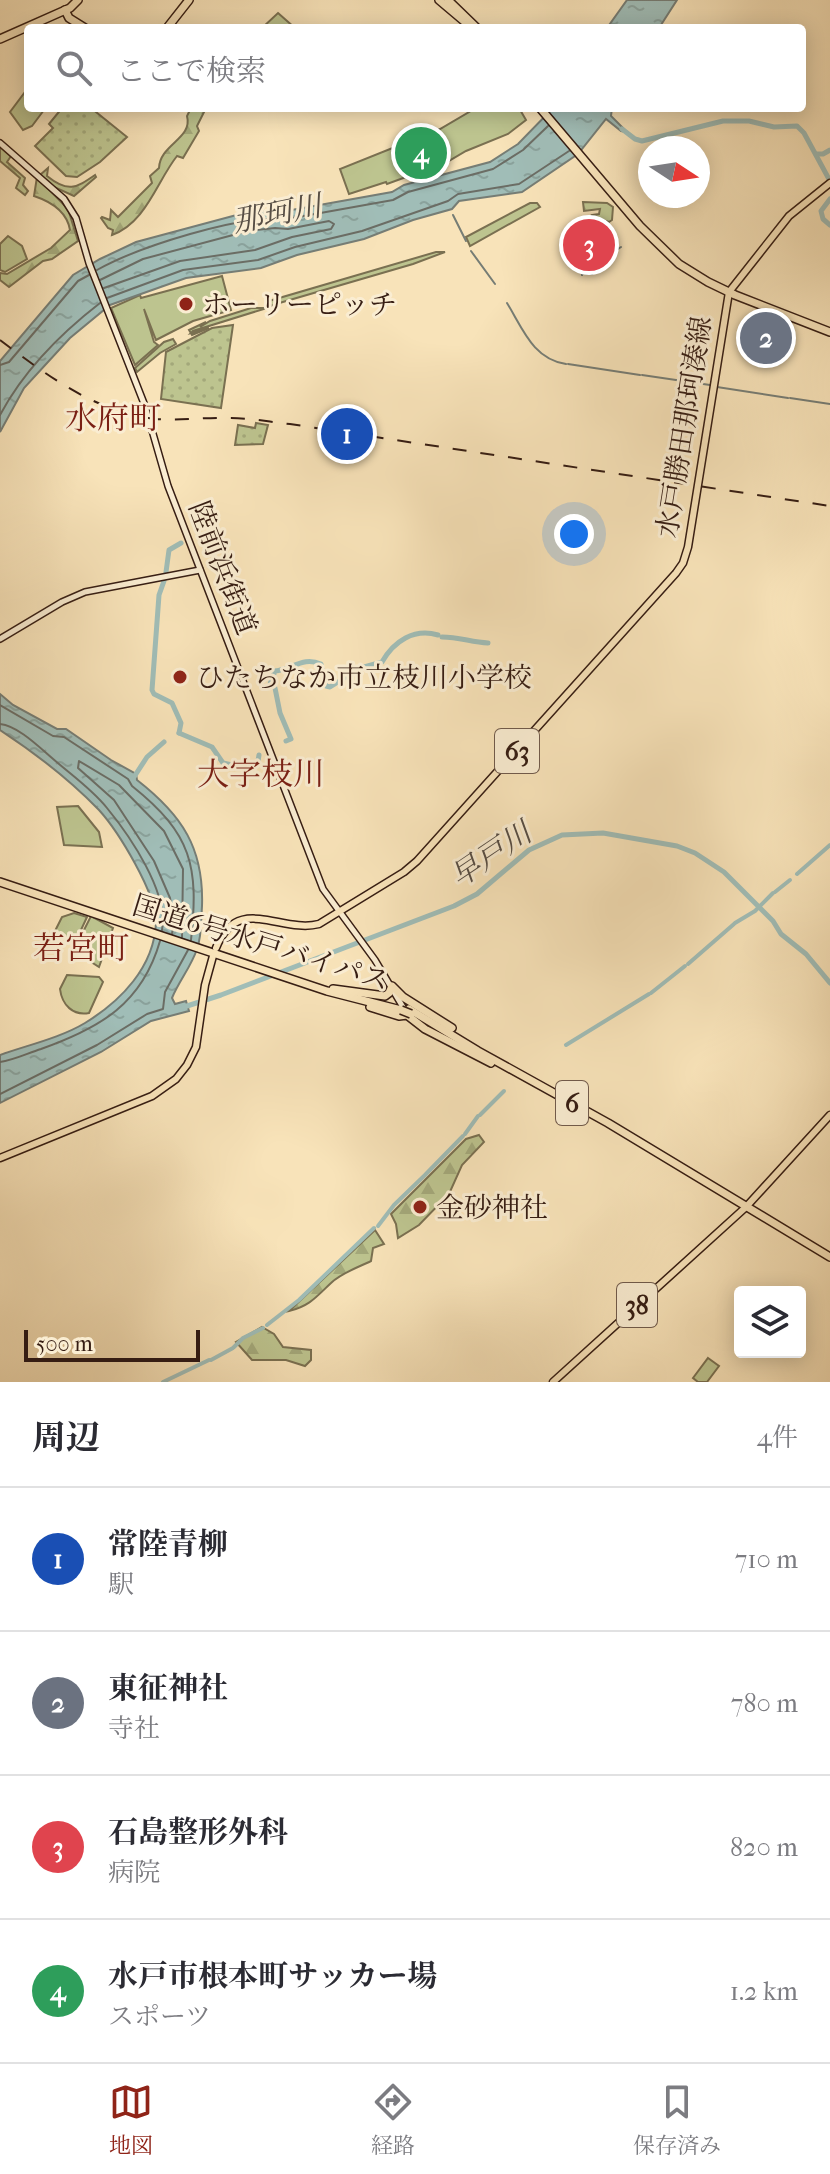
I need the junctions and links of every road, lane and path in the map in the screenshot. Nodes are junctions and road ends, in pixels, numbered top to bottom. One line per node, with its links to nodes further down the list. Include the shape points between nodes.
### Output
1 (78, 0): 4 (highway)
2 (189, 0): 7 (highway)
3 (444, 0): 8 (highway); 9 (highway)
4 (65, 10): 5 (highway); 6 (highway)
5 (34, 24)
6 (78, 24)
7 (170, 24)
8 (471, 24)
9 (471, 24)
10 (24, 28): 11 (highway)
11 (0, 39)
12 (545, 112): 15 (highway, via 667,255)
13 (0, 143): 17 (main road, 陸前浜街道, via 69,206 78,224)
14 (830, 183): 15 (main road, 水戸勝田那珂湊線 / 63, via 789,216)
15 (730, 290): 16 (highway); 20 (main road, 水戸勝田那珂湊線 / 63, via 682,566 417,861)
16 (830, 330)
17 (200, 570): 18 (main road, via 96,588); 20 (main road, 陸前浜街道, via 323,889)
18 (0, 639)
19 (0, 880): 21 (highway, 国道6号水戸バイパス / 6)
20 (339, 912): 21 (main road, 水戸勝田那珂湊線 / 63, via 309,926 243,919 224,932); 22 (main road, 陸前浜街道)
21 (211, 951): 23 (highway, 国道6号水戸バイパス / 6); 27 (main road, 水戸勝田那珂湊線 / 63, via 194,1052 183,1071 166,1087 129,1106)
22 (392, 986): 23 (highway, via 385,996); 24 (main road, 陸前浜街道); 25 (highway)
23 (329, 990): 24 (highway, 国道6号水戸バイパス / 6)
24 (406, 1011): 25 (highway, 国道6号水戸バイパス / 6)
25 (499, 1065): 28 (highway, 6)
26 (830, 1114): 28 (main road, 38)
27 (0, 1158)
28 (746, 1207): 29 (highway, 6); 30 (main road, 38)
29 (830, 1259)
30 (553, 1382)

